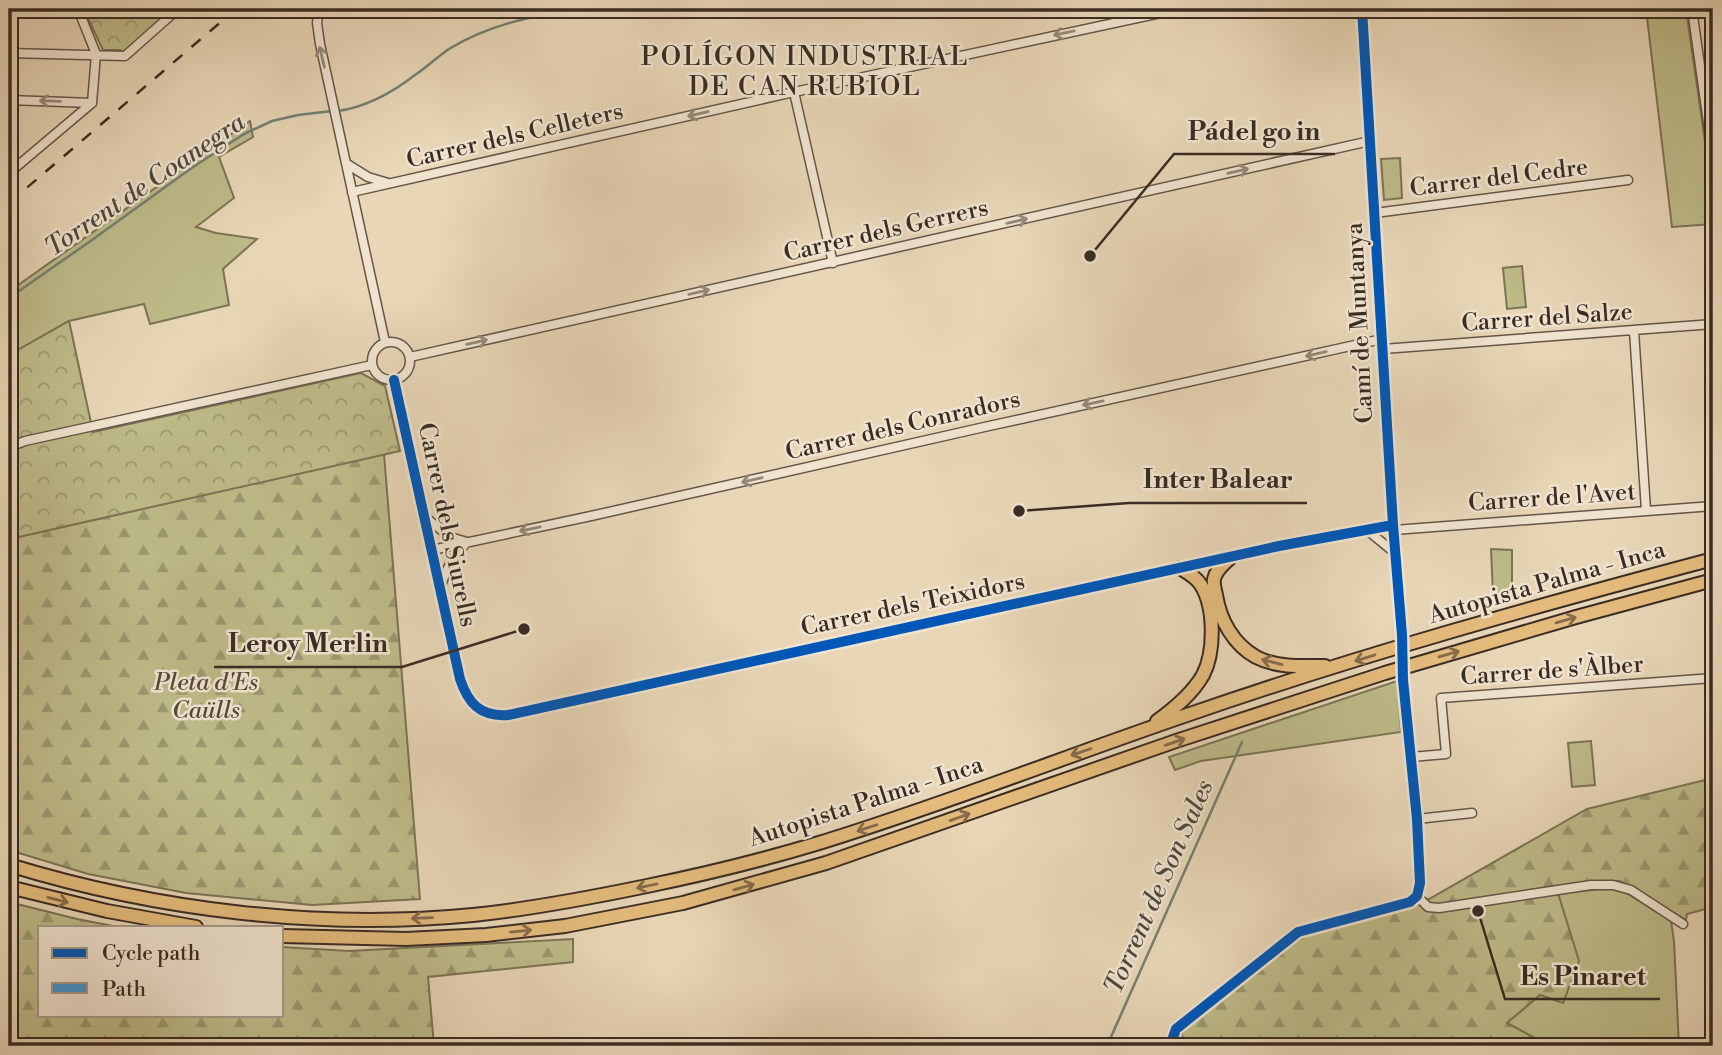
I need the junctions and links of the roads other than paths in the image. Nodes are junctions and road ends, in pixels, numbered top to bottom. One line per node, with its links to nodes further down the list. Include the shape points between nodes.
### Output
1 (78, 9): 8 (street)
2 (178, 9): 8 (street, via 125,56)
3 (319, 9): 15 (street, one-way to 3, via 317,23)
4 (1179, 9): 9 (street, Carrer dels Celleters, one-way to 9)
5 (1362, 9): 13 (street, Camí de Muntanya)
6 (1692, 9): 10 (street)
7 (9, 52): 8 (street)
8 (96, 54): 12 (street)
9 (794, 92): 18 (street, Carrer dels Celleters, one-way to 18); 21 (street)
10 (1709, 92): 14 (street)
11 (9, 100): 12 (street, one-way to 11)
12 (92, 103): 16 (street)
13 (1370, 141): 20 (street, Camí de Muntanya); 21 (street, Carrer dels Gerrers, one-way to 13)
14 (1713, 158)
15 (347, 164): 18 (street); 19 (street)
16 (9, 173)
17 (1628, 180): 20 (street, Carrer del Cedre)
18 (391, 184): 19 (street, Carrer dels Celleters)
19 (352, 192): 25 (street)
20 (1375, 213): 24 (street, Camí de Muntanya)
21 (833, 262): 27 (street, Carrer dels Gerrers, one-way to 21)
22 (1713, 324): 23 (street, Carrer del Salze)
23 (1634, 331): 26 (street, Carrer del Salze); 32 (street)
24 (1382, 339): 26 (street, Camí de Muntanya); 36 (street, Carrer dels Conradors, one-way to 36)
25 (385, 342): 27 (street, via 398,342); 28 (street, via 376,349)
26 (1383, 349): 34 (street, Camí de Muntanya)
27 (410, 357): 29 (street, via 409,369)
28 (372, 365): 29 (street, via 378,375); 30 (street)
29 (394, 380): 33 (street, Carrer dels Siurells)
30 (9, 447)
31 (1713, 506): 32 (street, Carrer de l'Avet)
32 (1646, 510): 34 (street, Carrer de l'Avet)
33 (424, 516): 36 (street, via 450,537); 37 (street, Carrer dels Siurells)
34 (1393, 528): 35 (street, Carrer dels Teixidors); 38 (street, Camí de Muntanya)
35 (1367, 530): 38 (street); 39 (street, Carrer dels Teixidors)
36 (467, 542): 37 (street, Carrer dels Conradors); 43 (street, via 451,560)
37 (432, 550): 43 (street, Carrer dels Siurells)
38 (1395, 552): 44 (street, Camí de Muntanya)
39 (1230, 558): 41 (street, Carrer dels Teixidors); 45 (highway, one-way to 39, via 1272,663 1241,646 1222,618 1214,587 1218,570)
40 (1713, 559): 45 (highway, Autopista Palma - Inca, one-way to 45)
41 (1180, 568): 47 (street, Carrer dels Teixidors, via 508,715 483,712 465,693); 49 (highway, via 1200,582 1205,593 1210,653 1192,690)
42 (1713, 580): 58 (highway, Autopista Palma - Inca, one-way to 42, via 406,939 486,934 565,926 683,903 839,859 1385,673)
43 (440, 589): 47 (street, Carrer dels Siurells)
44 (1402, 635)
45 (1340, 666): 49 (highway, Autopista Palma - Inca)
46 (1713, 678): 50 (street, Carrer de s'Àlber, via 1441,698 1446,754)
47 (460, 679)
48 (1403, 680): 50 (street)
49 (1146, 729): 53 (highway, Autopista Palma - Inca, one-way to 53, via 814,845 668,881 511,911 391,919 258,914 114,892)
50 (1411, 757): 52 (street)
51 (1472, 813): 52 (street)
52 (1417, 819): 55 (street)
53 (9, 865)
54 (9, 887): 57 (highway, one-way to 57)
55 (1417, 896): 56 (street, via 1428,907 1439,908 1613,885 1632,890); 59 (street, via 1410,902 1298,932 1176,1029)
56 (1683, 924)
57 (190, 926)
58 (284, 936)
59 (1170, 1046)

